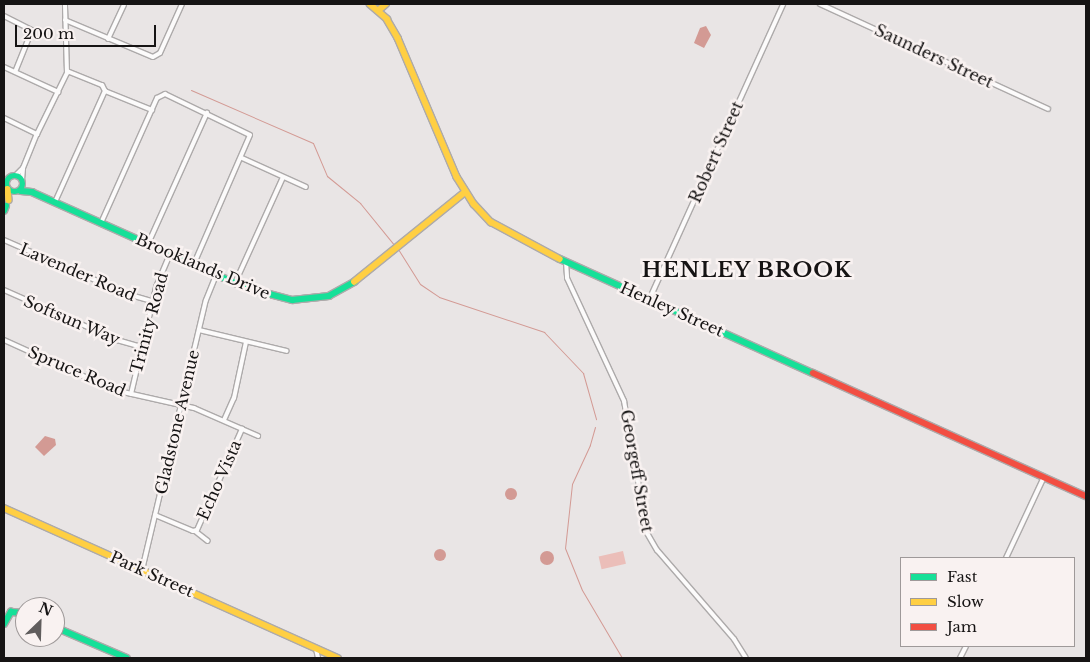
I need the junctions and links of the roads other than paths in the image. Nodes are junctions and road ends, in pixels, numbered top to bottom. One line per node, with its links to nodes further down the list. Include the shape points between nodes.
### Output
1 (65, 4): 10 (street)
2 (124, 4): 11 (street)
3 (182, 4): 11 (street, via 157,56 146,56)
4 (370, 4): 8 (street, Henley Street)
5 (386, 4): 8 (street)
6 (783, 4): 41 (street, Robert Street)
7 (820, 4): 17 (street, Saunders Street)
8 (379, 10): 29 (street, Henley Street, via 398,38)
9 (4, 16): 14 (street, via 32,30)
10 (65, 20): 11 (street); 13 (street)
11 (108, 39)
12 (4, 67): 14 (street)
13 (68, 71): 15 (street, via 102,85); 16 (street)
14 (15, 72): 16 (street)
15 (105, 91): 18 (street); 30 (street)
16 (58, 92): 21 (street)
17 (1048, 109)
18 (152, 110): 19 (street, via 157,98 165,94); 32 (street)
19 (207, 113): 22 (street, via 248,132 250,138); 34 (street)
20 (4, 118): 21 (street)
21 (37, 134): 23 (street)
22 (242, 158): 25 (street); 37 (street)
23 (23, 168): 24 (street); 27 (street)
24 (9, 176): 26 (street); 27 (street)
25 (283, 177): 28 (street); 39 (street)
26 (6, 185): 27 (street); 31 (street)
27 (21, 187): 30 (street, Brooklands Drive); 31 (street)
28 (306, 187)
29 (465, 192): 36 (street, Henley Street, via 492,222); 39 (street, Brooklands Drive, via 348,287 328,296 292,300 262,294)
30 (56, 202): 32 (street, Brooklands Drive)
31 (6, 206)
32 (101, 223): 34 (street, Brooklands Drive)
33 (4, 240): 42 (street, Lavender Road, via 127,294)
34 (148, 244): 35 (street, Brooklands Drive)
35 (170, 254): 37 (street, Brooklands Drive); 42 (street, Trinity Road)
36 (566, 262): 41 (street, Henley Street); 69 (street, Georgeff Street, via 567,278 624,401 647,533 657,550 734,639)
37 (194, 264): 38 (street, Brooklands Drive)
38 (216, 275): 39 (street, Brooklands Drive); 43 (street, Gladstone Avenue)
39 (235, 283)
40 (4, 290): 46 (street, Softsun Way, via 117,340)
41 (649, 300): 53 (street, Henley Street, via 849,386)
42 (152, 301): 46 (street, Trinity Road)
43 (198, 330): 45 (street); 49 (street, Gladstone Avenue)
44 (4, 340): 48 (street, Spruce Road, via 114,390)
45 (246, 342): 47 (street); 50 (street, via 234,398)
46 (142, 347): 48 (street, Trinity Road)
47 (287, 351)
48 (131, 394): 49 (street, Spruce Road)
49 (181, 405): 50 (street, Spruce Road); 56 (street, Gladstone Avenue)
50 (224, 420): 51 (street, Spruce Road)
51 (242, 429): 52 (street, Spruce Road); 57 (street, Echo Vista)
52 (258, 436)
53 (1044, 477): 54 (street, Henley Street); 59 (street)
54 (1086, 496)
55 (4, 508): 60 (street, Park Street)
56 (155, 515): 57 (street, Echo Vista); 60 (street, Gladstone Avenue)
57 (195, 531): 58 (street, Echo Vista)
58 (208, 541)
59 (1006, 557)
60 (142, 570): 64 (street, Park Street)
61 (15, 612): 62 (street, via 11,612)
62 (4, 624)
63 (65, 630): 66 (street)
64 (299, 640): 65 (street, Park Street); 68 (street, Park Street)
65 (316, 649): 67 (street); 68 (street, Park Street)
66 (127, 658)
67 (318, 658)
68 (340, 658)
69 (746, 658)

